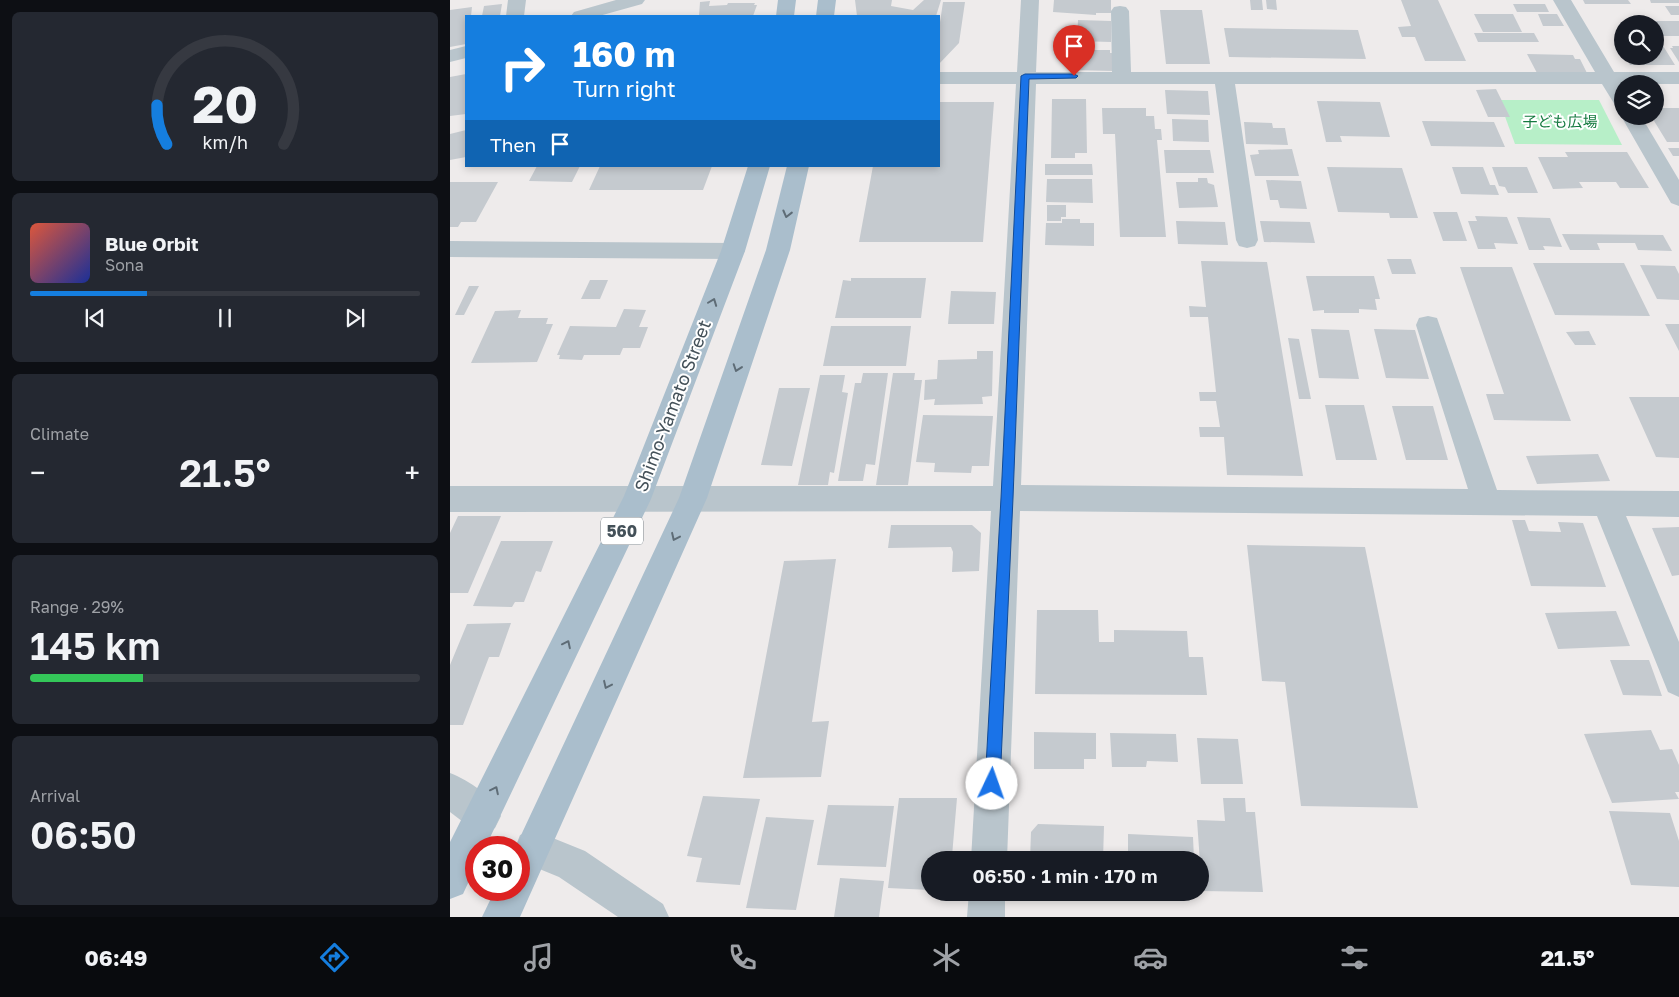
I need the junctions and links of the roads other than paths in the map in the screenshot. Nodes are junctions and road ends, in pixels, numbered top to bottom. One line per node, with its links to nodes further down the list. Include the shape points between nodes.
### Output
1 (518, 0): 8 (street)
2 (636, 0): 9 (street)
3 (786, 0): 10 (main road)
4 (827, 0): 11 (main road)
5 (1030, 0): 14 (street)
6 (1562, 0): 18 (street)
7 (1120, 11): 15 (street)
8 (515, 15)
9 (584, 15)
10 (785, 15)
11 (825, 15)
12 (465, 52): 13 (street)
13 (450, 56)
14 (1025, 76): 15 (street); 17 (street); 30 (street)
15 (1122, 77): 16 (street)
16 (1224, 77): 18 (street); 25 (street)
17 (940, 78)
18 (1609, 78): 19 (street); 20 (street)
19 (1679, 78)
20 (1614, 87)
21 (1636, 125): 24 (street)
22 (759, 167): 27 (main road, Shimo-Yamato Street / 560)
23 (798, 167): 29 (main road, 560, one-way to 29, via 778,250)
24 (1679, 198)
25 (1247, 240)
26 (450, 249): 27 (street)
27 (733, 251): 32 (main road, Shimo-Yamato Street / 560, one-way to 27)
28 (1428, 325): 33 (street)
29 (693, 498): 30 (street); 32 (street); 40 (main road, 560, one-way to 40)
30 (1007, 498): 33 (street); 39 (street)
31 (450, 499): 32 (street)
32 (638, 499): 38 (main road, Shimo-Yamato Street / 560, one-way to 32)
33 (1487, 503): 34 (street)
34 (1607, 504): 35 (street); 36 (street)
35 (1679, 504)
36 (1679, 681)
37 (450, 790): 38 (street)
38 (482, 816): 42 (main road, Shimo-Yamato Street / 560)
39 (989, 851)
40 (530, 854)
41 (530, 863): 46 (street, via 572,864)
42 (450, 881)
43 (509, 901): 45 (main road)
44 (987, 901): 47 (street)
45 (501, 917)
46 (650, 917)
47 (986, 917)

